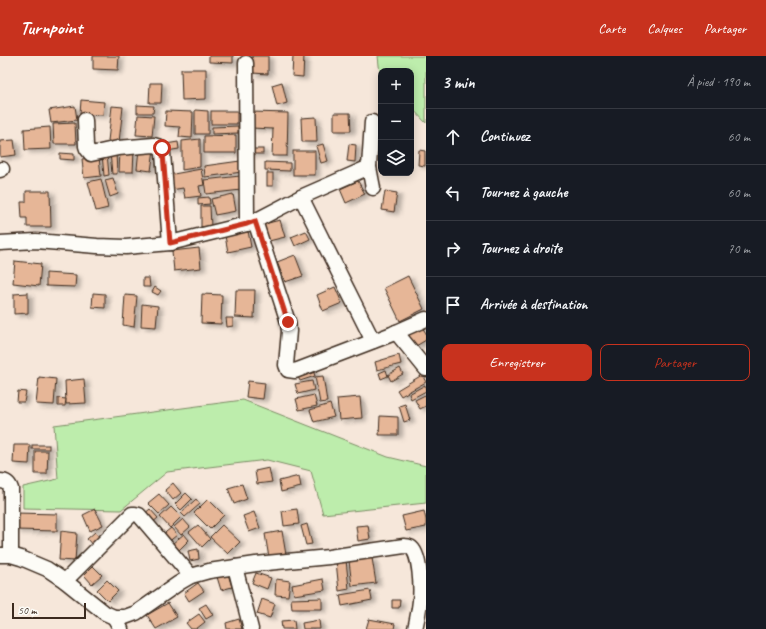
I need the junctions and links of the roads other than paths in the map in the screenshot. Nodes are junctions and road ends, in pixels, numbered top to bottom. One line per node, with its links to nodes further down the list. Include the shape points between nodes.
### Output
1 (246, 63): 7 (street)
2 (85, 120): 9 (street, via 86,146 91,154 118,148 154,145 162,148)
3 (372, 122): 4 (street)
4 (369, 167): 5 (street); 6 (street)
5 (373, 188)
6 (301, 197): 7 (street); 12 (street)
7 (251, 223): 9 (street); 12 (street, via 288,322 288,370 295,371)
8 (0, 243): 9 (street, via 36,240 126,247)
9 (170, 243)
10 (426, 319): 11 (street)
11 (396, 332): 12 (street); 13 (street)
12 (373, 341)
13 (426, 369)
14 (0, 481): 15 (street, via 5,481 11,489)
15 (6, 555): 18 (street, via 21,558 47,569)
16 (236, 567): 17 (street); 21 (street); 22 (street, via 408,546 414,553 420,572 420,603)
17 (191, 576): 18 (street, via 139,515 132,514); 19 (street, via 136,613 125,617)
18 (65, 580): 19 (street, via 105,613)
19 (114, 616): 20 (street)
20 (121, 629)
21 (251, 629)
22 (415, 629)

